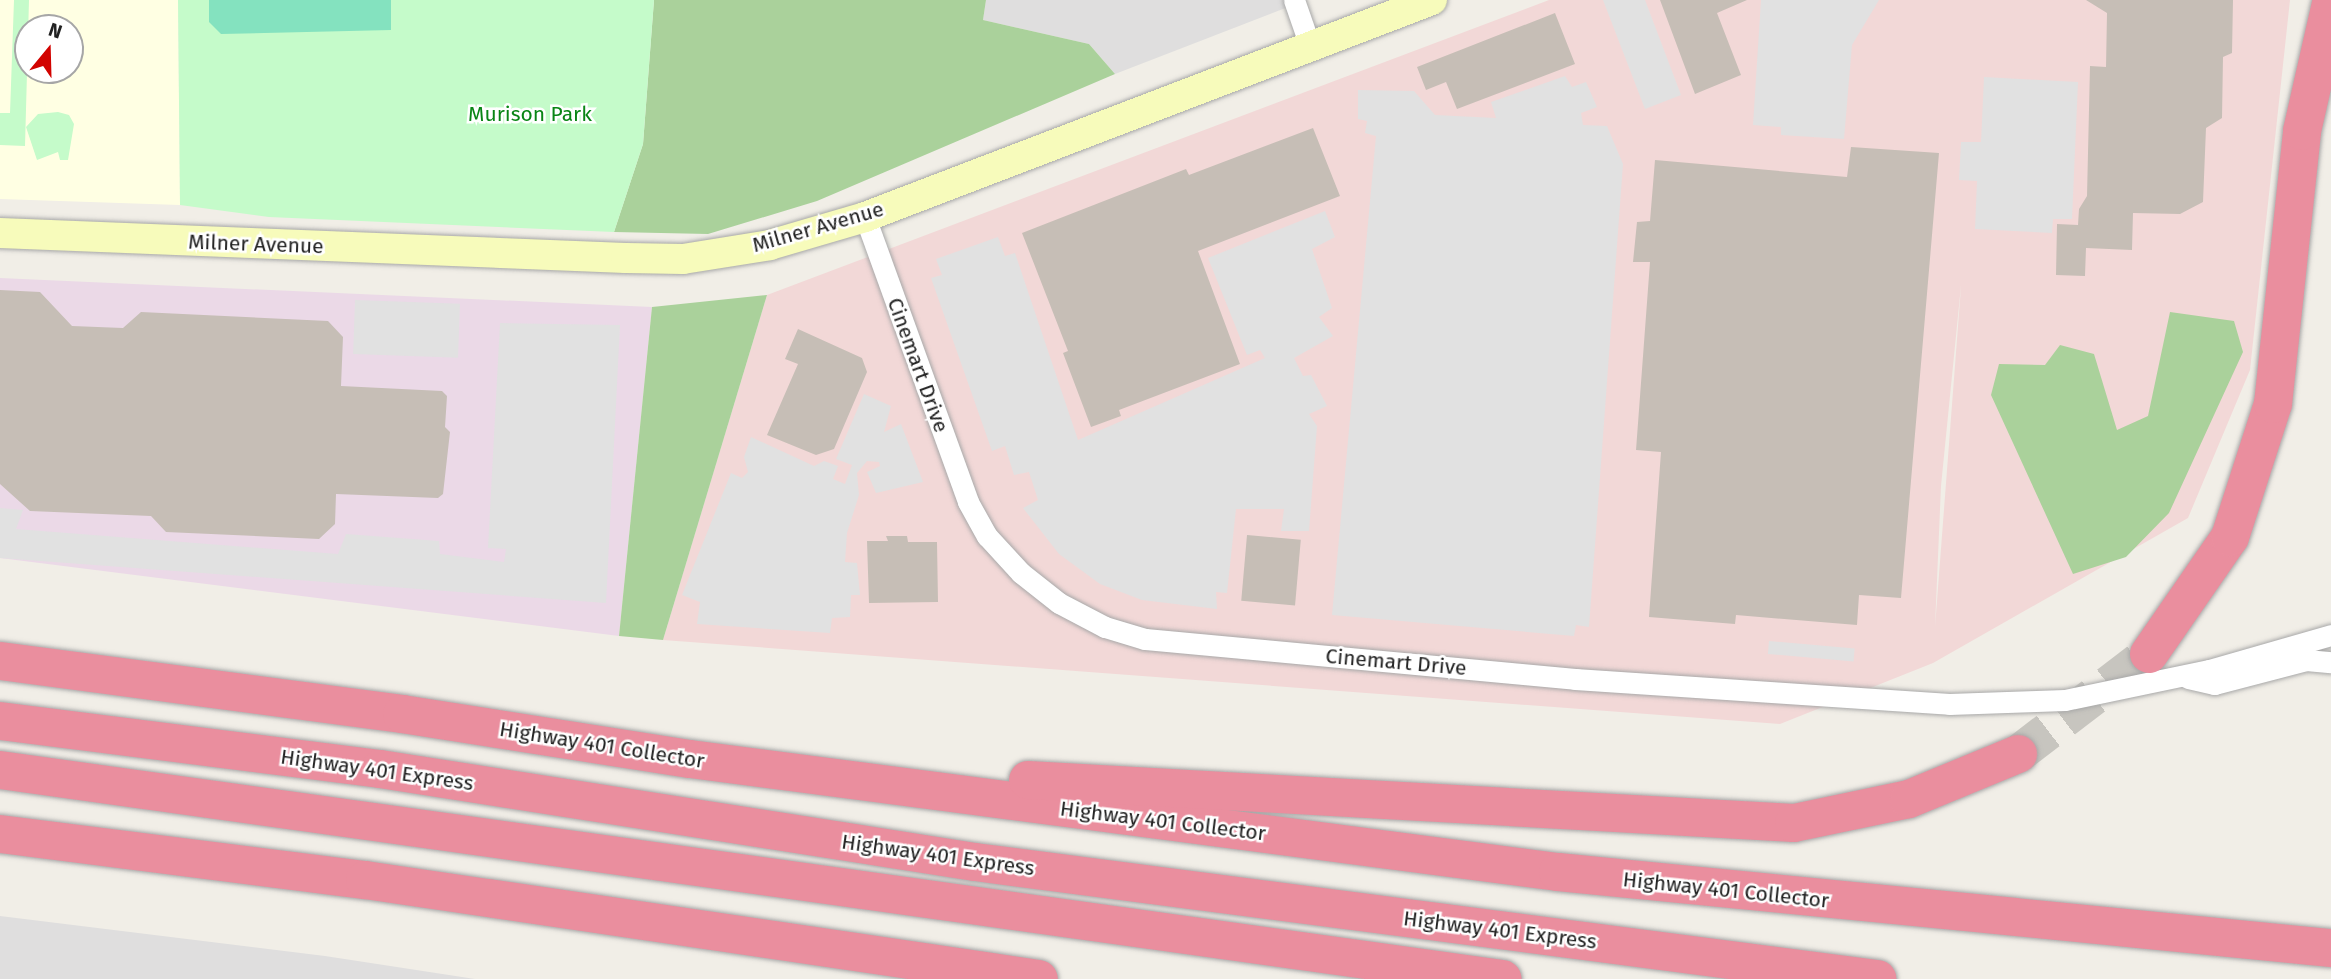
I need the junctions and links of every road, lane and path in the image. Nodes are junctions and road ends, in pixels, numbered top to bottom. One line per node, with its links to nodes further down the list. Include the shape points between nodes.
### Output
1 (1294, 0): 4 (street)
2 (1432, 0): 4 (main road, Milner Avenue)
3 (2331, 3): 8 (highway, via 2302,131 2273,404 2230,537)
4 (1310, 46): 5 (main road, Milner Avenue)
5 (865, 217): 6 (main road, Milner Avenue, via 770,245 683,259); 11 (street, Cinemart Drive, via 968,502 987,536 1021,573 1059,603 1105,627 1145,639 1186,644 1949,705 2065,700)
6 (0, 233)
7 (2331, 635): 11 (street, Cinemart Drive)
8 (2149, 653)
9 (0, 660): 14 (highway, Highway 401 Collector, via 402,714)
10 (2331, 662): 11 (street, Cinemart Drive, via 2306,660 2214,684)
11 (2179, 677)
12 (0, 721): 20 (highway, Highway 401 Express, via 380,769 975,862)
13 (2018, 754): 14 (highway, via 1909,799 1794,823)
14 (690, 759): 17 (highway, Highway 401 Collector, via 1558,872)
15 (0, 770): 19 (highway)
16 (0, 834): 18 (highway, via 365,880)
17 (2331, 948)
18 (1022, 978)
19 (1503, 979)
20 (1877, 979)

